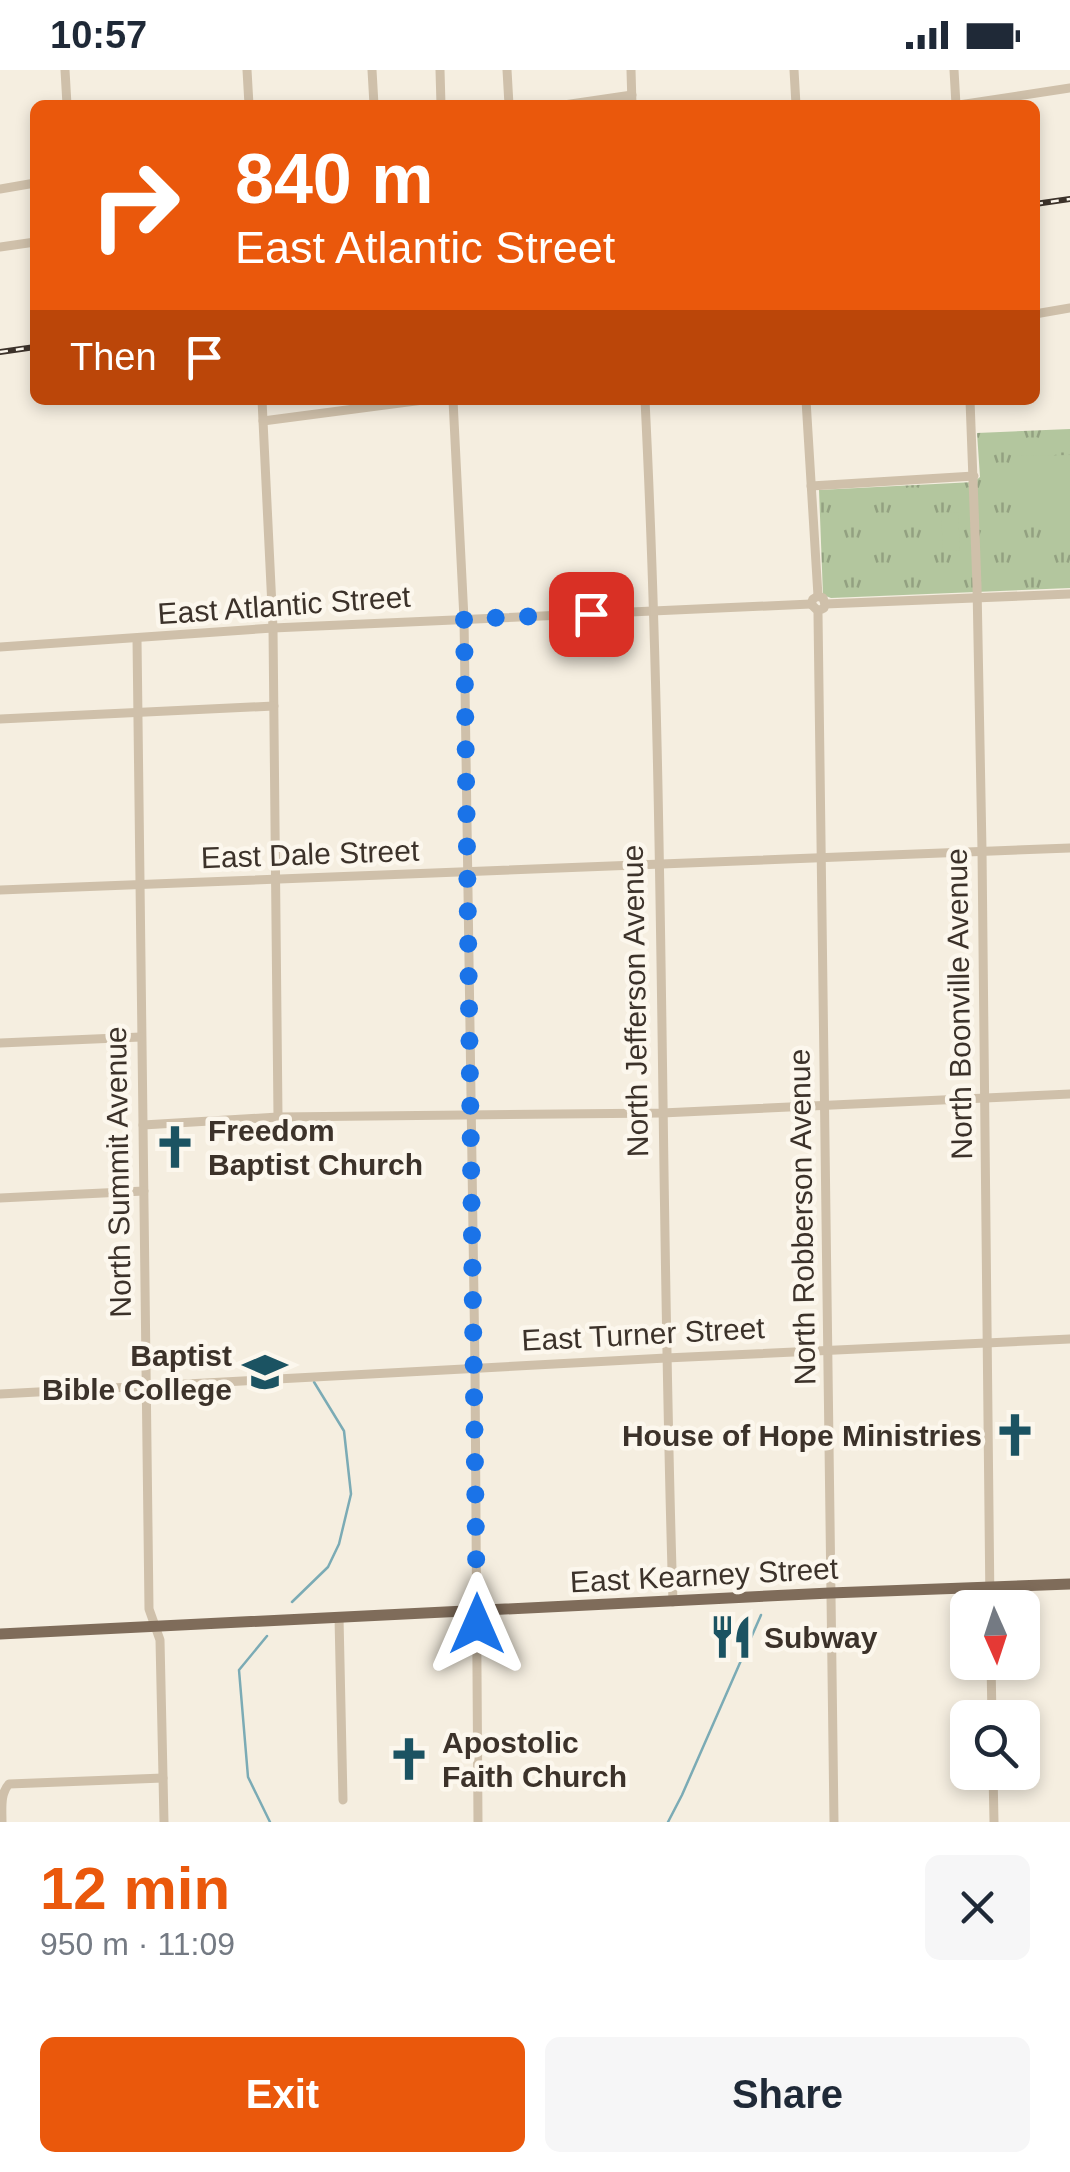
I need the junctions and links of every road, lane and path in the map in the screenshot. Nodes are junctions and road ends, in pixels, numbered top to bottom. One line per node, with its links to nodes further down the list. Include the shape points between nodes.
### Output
1 (66, 70): 10 (street)
2 (247, 70): 11 (street)
3 (372, 70): 12 (street)
4 (440, 70): 13 (street)
5 (508, 70): 14 (street)
6 (631, 70): 15 (street)
7 (794, 70): 16 (street)
8 (954, 70): 17 (street)
9 (1070, 88): 18 (street)
10 (67, 100)
11 (249, 100)
12 (374, 100)
13 (442, 100)
14 (509, 100)
15 (632, 100)
16 (796, 100)
17 (957, 100)
18 (991, 100)
19 (30, 185): 20 (street)
20 (0, 188)
21 (30, 243): 22 (street)
22 (0, 247)
23 (1070, 308): 24 (street)
24 (1040, 313)
25 (262, 405): 31 (street)
26 (385, 405): 31 (street)
27 (453, 405): 38 (street)
28 (644, 405): 37 (street, North Jefferson Avenue)
29 (806, 405): 33 (street, North Robberson Avenue)
30 (970, 405): 32 (street, North Boonville Avenue)
31 (263, 421): 39 (street)
32 (974, 476): 33 (street); 35 (street, North Boonville Avenue)
33 (811, 486): 36 (street, North Robberson Avenue)
34 (1070, 594): 35 (street, East Atlantic Street)
35 (976, 597): 36 (street, East Atlantic Street); 46 (street, North Boonville Avenue)
36 (818, 604): 37 (street, East Atlantic Street); 47 (street, North Robberson Avenue)
37 (655, 610): 38 (street, East Atlantic Street); 48 (street, North Jefferson Avenue)
38 (464, 619): 39 (street, East Atlantic Street); 49 (street)
39 (272, 628): 40 (street, East Atlantic Street); 42 (street)
40 (137, 639): 41 (street, East Atlantic Street); 43 (street, North Summit Avenue)
41 (0, 648)
42 (274, 706): 43 (street); 50 (street)
43 (139, 712): 44 (street); 51 (street, North Summit Avenue)
44 (0, 719)
45 (1070, 848): 46 (street, East Dale Street)
46 (982, 850): 47 (street, East Dale Street); 56 (street, North Boonville Avenue)
47 (822, 858): 48 (street, East Dale Street); 57 (street, North Robberson Avenue)
48 (658, 865): 49 (street, East Dale Street); 58 (street, North Jefferson Avenue)
49 (468, 873): 50 (street, East Dale Street); 59 (street)
50 (277, 880): 51 (street, East Dale Street); 60 (street)
51 (140, 885): 52 (street, East Dale Street); 53 (street, North Summit Avenue)
52 (0, 890)
53 (141, 1038): 54 (street); 61 (street, North Summit Avenue)
54 (0, 1044)
55 (1070, 1094): 56 (street)
56 (986, 1100): 57 (street); 65 (street, North Boonville Avenue)
57 (826, 1107): 58 (street); 66 (street, North Robberson Avenue)
58 (662, 1113): 59 (street); 67 (street, North Jefferson Avenue)
59 (472, 1116): 60 (street); 68 (street)
60 (278, 1118): 61 (street)
61 (143, 1125): 62 (street, North Summit Avenue)
62 (144, 1191): 63 (street); 69 (street, North Summit Avenue)
63 (0, 1198)
64 (1070, 1339): 65 (street, East Turner Street)
65 (989, 1344): 66 (street, East Turner Street); 72 (street, North Boonville Avenue)
66 (830, 1350): 67 (street, East Turner Street); 73 (street, North Robberson Avenue)
67 (666, 1358): 68 (street, East Turner Street); 74 (street, North Jefferson Avenue)
68 (475, 1368): 69 (street, East Turner Street); 75 (street)
69 (147, 1385): 70 (street, East Turner Street); 77 (street, North Summit Avenue)
70 (0, 1394)
71 (1070, 1584): 72 (main road, East Kearney Street)
72 (990, 1588): 73 (main road, East Kearney Street)
73 (830, 1593): 74 (main road, East Kearney Street); 85 (street, North Robberson Avenue)
74 (673, 1602): 75 (main road, East Kearney Street)
75 (477, 1612): 76 (main road, East Kearney Street); 84 (street)
76 (339, 1617): 77 (main road, East Kearney Street); 81 (street)
77 (154, 1625): 78 (main road, East Kearney Street); 79 (street, North Summit Avenue, via 160,1640)
78 (0, 1634)
79 (163, 1778): 82 (street, via 9,1784); 83 (street, North Summit Avenue)
80 (993, 1790): 86 (street)
81 (342, 1800)
82 (2, 1822)
83 (164, 1822)
84 (478, 1822)
85 (834, 1822)
86 (994, 1822)

